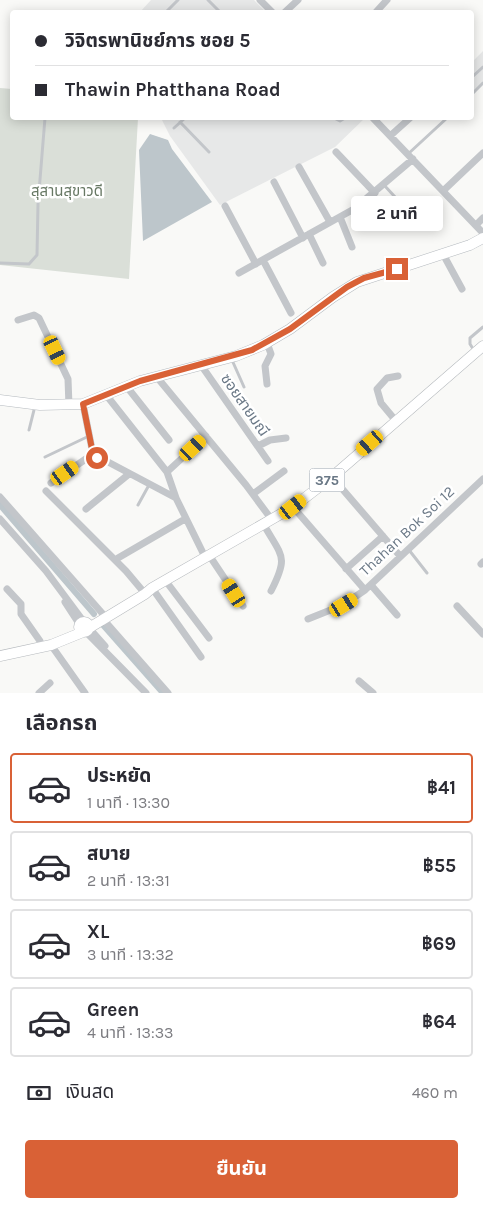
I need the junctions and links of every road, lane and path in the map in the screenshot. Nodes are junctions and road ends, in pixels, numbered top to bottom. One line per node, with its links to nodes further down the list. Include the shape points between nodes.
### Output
1 (178, 0): 6 (lane)
2 (208, 0): 7 (lane)
3 (260, 0): 8 (street)
4 (298, 0): 9 (street)
5 (387, 0): 10 (street)
6 (168, 10)
7 (218, 10)
8 (270, 10)
9 (287, 10)
10 (378, 10)
11 (46, 120): 39 (lane, via 37,255 29,264)
12 (182, 120): 16 (lane)
13 (375, 120): 18 (street)
14 (408, 120): 18 (street)
15 (445, 120): 22 (lane)
16 (180, 122): 17 (lane); 19 (lane)
17 (174, 128)
18 (390, 136): 22 (street)
19 (209, 152)
20 (336, 152): 27 (street)
21 (483, 153): 26 (street)
22 (410, 156): 25 (street); 26 (street)
23 (299, 167): 31 (street)
24 (274, 182): 35 (street)
25 (384, 184): 27 (street); 32 (lane)
26 (443, 190): 33 (street)
27 (375, 193): 29 (street)
28 (225, 206): 40 (street)
29 (340, 217): 31 (street); 37 (street)
30 (483, 218): 33 (street)
31 (330, 222): 35 (street)
32 (419, 223)
33 (476, 225): 34 (street)
34 (483, 233)
35 (306, 236): 40 (street); 41 (street)
36 (483, 238): 38 (main road)
37 (352, 247)
38 (443, 254): 43 (street); 47 (main road, via 357,282)
39 (0, 262)
40 (260, 262): 42 (street); 44 (street)
41 (323, 263)
42 (239, 272)
43 (462, 289)
44 (291, 313)
45 (18, 320): 60 (street, via 34,315 39,318 68,379)
46 (483, 326): 48 (lane, via 470,338 470,344)
47 (267, 343): 49 (main road); 53 (street, via 271,354 266,364)
48 (479, 349): 61 (main road, 375)
49 (231, 357): 50 (main road); 55 (lane)
50 (201, 365): 51 (main road); 67 (street, ซอยสายมณี)
51 (156, 376): 54 (main road); 64 (street)
52 (398, 376): 61 (street, via 387,378 377,389 381,403)
53 (267, 384)
54 (126, 387): 56 (main road); 66 (street)
55 (244, 387)
56 (106, 396): 59 (main road); 72 (street)
57 (0, 400): 58 (main road)
58 (36, 404): 60 (main road); 62 (lane)
59 (83, 404): 60 (main road); 63 (street)
60 (69, 406)
61 (396, 421): 74 (main road, 375)
62 (29, 430)
63 (89, 436): 68 (street); 69 (lane)
64 (206, 436): 72 (street); 79 (street)
65 (286, 438): 67 (street)
66 (169, 440)
67 (258, 446): 70 (street, ซอยสายมณี)
68 (93, 454): 73 (street); 76 (street)
69 (45, 457)
70 (268, 461)
71 (284, 471): 79 (street)
72 (167, 472): 81 (street)
73 (129, 474): 77 (street); 84 (street)
74 (332, 477): 83 (main road, 375); 88 (street)
75 (483, 479): 89 (street, Thahan Bok Soi 12)
76 (51, 483)
77 (150, 485): 81 (street); 82 (lane)
78 (46, 491): 98 (street)
79 (253, 494): 87 (street)
80 (0, 497): 103 (street)
81 (176, 498): 86 (street)
82 (138, 505)
83 (293, 507): 87 (main road, 375); 93 (street, Thahan Bok Soi 12)
84 (86, 509)
85 (0, 519): 105 (street, via 46,571 69,610)
86 (185, 519): 90 (street); 92 (street)
87 (268, 523): 90 (main road, 375); 99 (street, via 283,560 283,567)
88 (383, 536): 91 (street); 93 (street)
89 (408, 549): 91 (street, Thahan Bok Soi 12); 94 (lane)
90 (207, 556): 95 (main road, 375); 100 (street)
91 (400, 556): 96 (street, Thahan Bok Soi 12)
92 (118, 558)
93 (346, 569): 96 (street, Thahan Bok Soi 12)
94 (427, 573)
95 (165, 580): 98 (main road, 375); 107 (street)
96 (368, 587): 102 (street); 104 (street, via 344,605)
97 (7, 589): 108 (street, via 21,604 21,614)
98 (147, 589): 103 (main road, 375); 112 (street)
99 (271, 591)
100 (243, 606)
101 (457, 606): 106 (street)
102 (397, 615)
103 (102, 616): 105 (main road, 375); 118 (street)
104 (308, 619)
105 (84, 627): 108 (main road, 375); 109 (main road, 375); 117 (street)
106 (483, 634)
107 (208, 638)
108 (40, 641): 110 (main road, 375)
109 (51, 645): 111 (main road, 375); 116 (street)
110 (0, 649)
111 (0, 656)
112 (201, 657)
113 (359, 680): 119 (street)
114 (50, 683): 115 (street)
115 (39, 693)
116 (85, 693)
117 (146, 693)
118 (168, 693)
119 (372, 693)

